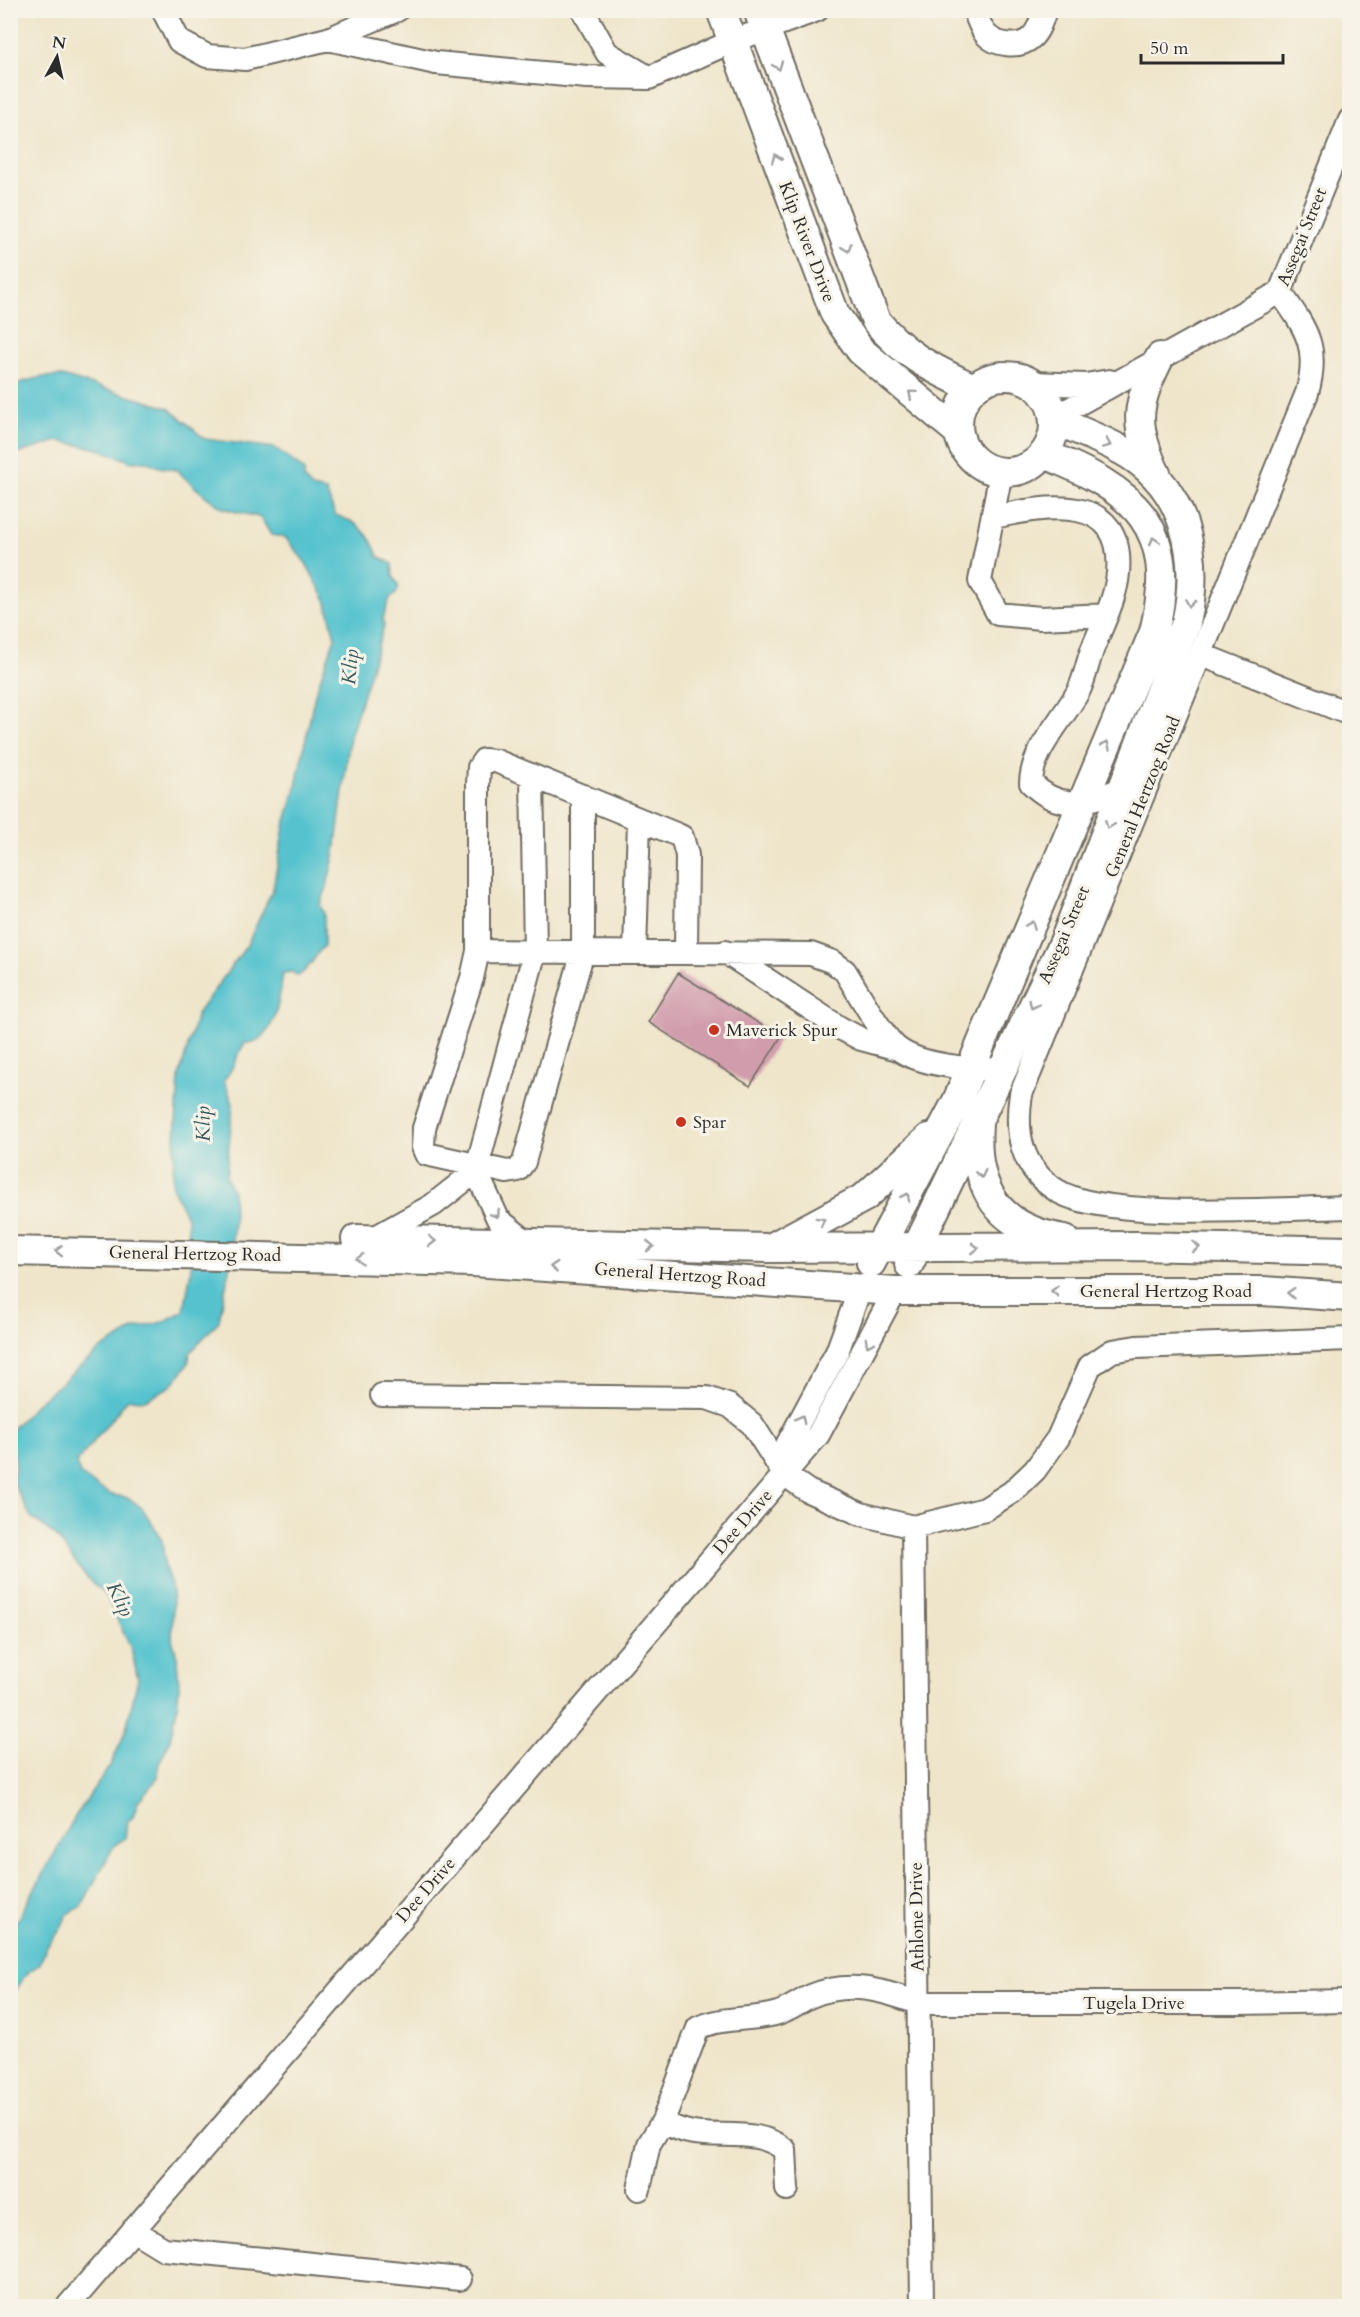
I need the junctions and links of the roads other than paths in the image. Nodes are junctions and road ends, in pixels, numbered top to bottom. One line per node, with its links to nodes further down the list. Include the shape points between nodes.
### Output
1 (163, 10): 9 (street, via 180,41 207,56 245,59)
2 (398, 10): 9 (street)
3 (583, 10): 11 (street, via 607,53)
4 (721, 10): 10 (main road, Klip River Drive)
5 (817, 10): 8 (street)
6 (974, 10): 7 (street, via 984,32 994,42 1008,45 1032,37)
7 (1045, 10)
8 (762, 21): 10 (street); 17 (main road, Klip River Drive, one-way to 17, via 876,321 898,346 926,366)
9 (328, 39): 11 (street, via 436,63)
10 (733, 41): 11 (street); 19 (main road, Klip River Drive, one-way to 10, via 861,351 835,314)
11 (649, 78)
12 (1350, 120): 13 (street, Assegai Street)
13 (1280, 292): 14 (street, Assegai Street); 25 (street, General Hertzog Road, via 1311,340 1312,376)
14 (1160, 357): 15 (street, Assegai Street); 22 (main road, via 1143,391 1139,410 1141,432)
15 (1128, 376): 16 (street, via 1086,385); 18 (street, Assegai Street)
16 (1033, 383): 17 (main road, via 1018,376 1002,375); 18 (main road, via 1044,394)
17 (973, 388): 19 (main road, via 957,415)
18 (1054, 419): 20 (main road, via 1052,440); 22 (main road, Assegai Street, one-way to 22, via 1123,451)
19 (957, 431): 21 (main road, Klip River Drive, via 972,459)
20 (1044, 454): 21 (main road, via 1032,465); 30 (main road, Assegai Street, one-way to 20, via 1154,632 1162,586 1159,557 1149,525 1126,496 1089,472)
21 (1001, 472): 23 (street)
22 (1160, 482): 28 (main road, Assegai Street, one-way to 28, via 1185,526 1193,578 1191,603)
23 (993, 517): 24 (street, via 980,581 998,614 1041,618); 24 (street, via 1057,507 1077,508 1097,516 1110,529 1118,554 1116,587)
24 (1106, 615): 30 (street, via 1080,687 1038,754 1032,771 1031,783 1042,794 1060,802)
25 (1202, 655): 26 (street); 44 (street, General Hertzog Road, via 1021,1094 1017,1122 1023,1151 1035,1172 1055,1190 1082,1202 1153,1209)
26 (1350, 714)
27 (532, 776): 29 (street); 32 (street, via 492,760 484,760 479,767); 33 (street)
28 (1123, 789): 30 (street); 39 (main road, Assegai Street, one-way to 39, via 1064,942)
29 (583, 796): 31 (street); 34 (street)
30 (1082, 803): 40 (main road, Assegai Street, one-way to 30)
31 (639, 820): 35 (street); 36 (street, via 678,835 685,842)
32 (478, 951): 33 (street); 43 (street, via 422,1139 426,1154 431,1157)
33 (535, 951): 34 (street); 43 (street)
34 (583, 951): 35 (street); 43 (street, via 524,1162 513,1173)
35 (635, 952): 36 (street)
36 (686, 952): 37 (street)
37 (725, 952): 38 (street, via 840,1028 861,1039); 38 (street, via 811,954 833,962 845,971)
38 (898, 1049): 40 (street, via 942,1065)
39 (1002, 1069): 40 (street); 41 (main road, Assegai Street)
40 (970, 1070): 42 (main road, Assegai Street)
41 (979, 1116): 49 (main road, one-way to 49, via 979,1166 984,1188 995,1206 1034,1230); 53 (main road, Assegai Street)
42 (948, 1122): 51 (main road, one-way to 42, via 865,1197); 52 (main road, Assegai Street, one-way to 42)
43 (476, 1169): 46 (street, via 434,1205); 48 (street, one-way to 48, via 498,1219)
44 (1350, 1207)
45 (10, 1232): 47 (main road, General Hertzog Road)
46 (372, 1239): 48 (main road, General Hertzog Road, one-way to 48); 50 (main road, General Hertzog Road)
47 (108, 1242): 50 (main road, General Hertzog Road); 54 (main road, General Hertzog Road, one-way to 54)
48 (528, 1243): 51 (main road, General Hertzog Road, one-way to 51)
49 (1109, 1246): 53 (main road, General Hertzog Road, one-way to 49); 55 (main road, General Hertzog Road, one-way to 55)
50 (291, 1247): 56 (main road, General Hertzog Road, one-way to 50)
51 (769, 1248): 52 (main road, General Hertzog Road)
52 (877, 1248): 53 (main road, General Hertzog Road); 56 (main road, Assegai Street)
53 (916, 1249): 57 (main road, Assegai Street)
54 (10, 1251)
55 (1350, 1251)
56 (860, 1289): 57 (main road, General Hertzog Road); 61 (street, Dee Drive, one-way to 56, via 787,1445 837,1352)
57 (895, 1291): 58 (main road, General Hertzog Road, one-way to 57, via 1263,1291); 61 (street, Dee Drive, one-way to 61, via 818,1435)
58 (1350, 1297)
59 (1350, 1339): 62 (street, via 1112,1351 1090,1366 1058,1438 1035,1470 1012,1492 985,1509)
60 (382, 1395): 61 (street, via 707,1398 730,1406 752,1425)
61 (784, 1474): 62 (street, via 808,1491 861,1514); 68 (street, Dee Drive)
62 (913, 1527): 64 (street, Athlone Drive)
63 (1350, 2001): 64 (street, Tugela Drive)
64 (918, 2003): 65 (street, Tugela Drive, via 879,1989 846,1987 814,1995 779,2013 713,2021 698,2028); 71 (street, Athlone Drive)
65 (663, 2121): 66 (street, Tugela Drive, via 650,2144); 67 (street, via 676,2130 693,2134 758,2136 775,2141 785,2150)
66 (639, 2189)
67 (788, 2189)
68 (133, 2230): 69 (street, via 164,2249); 70 (street, Dee Drive)
69 (460, 2279)
70 (68, 2307)
71 (922, 2307)

